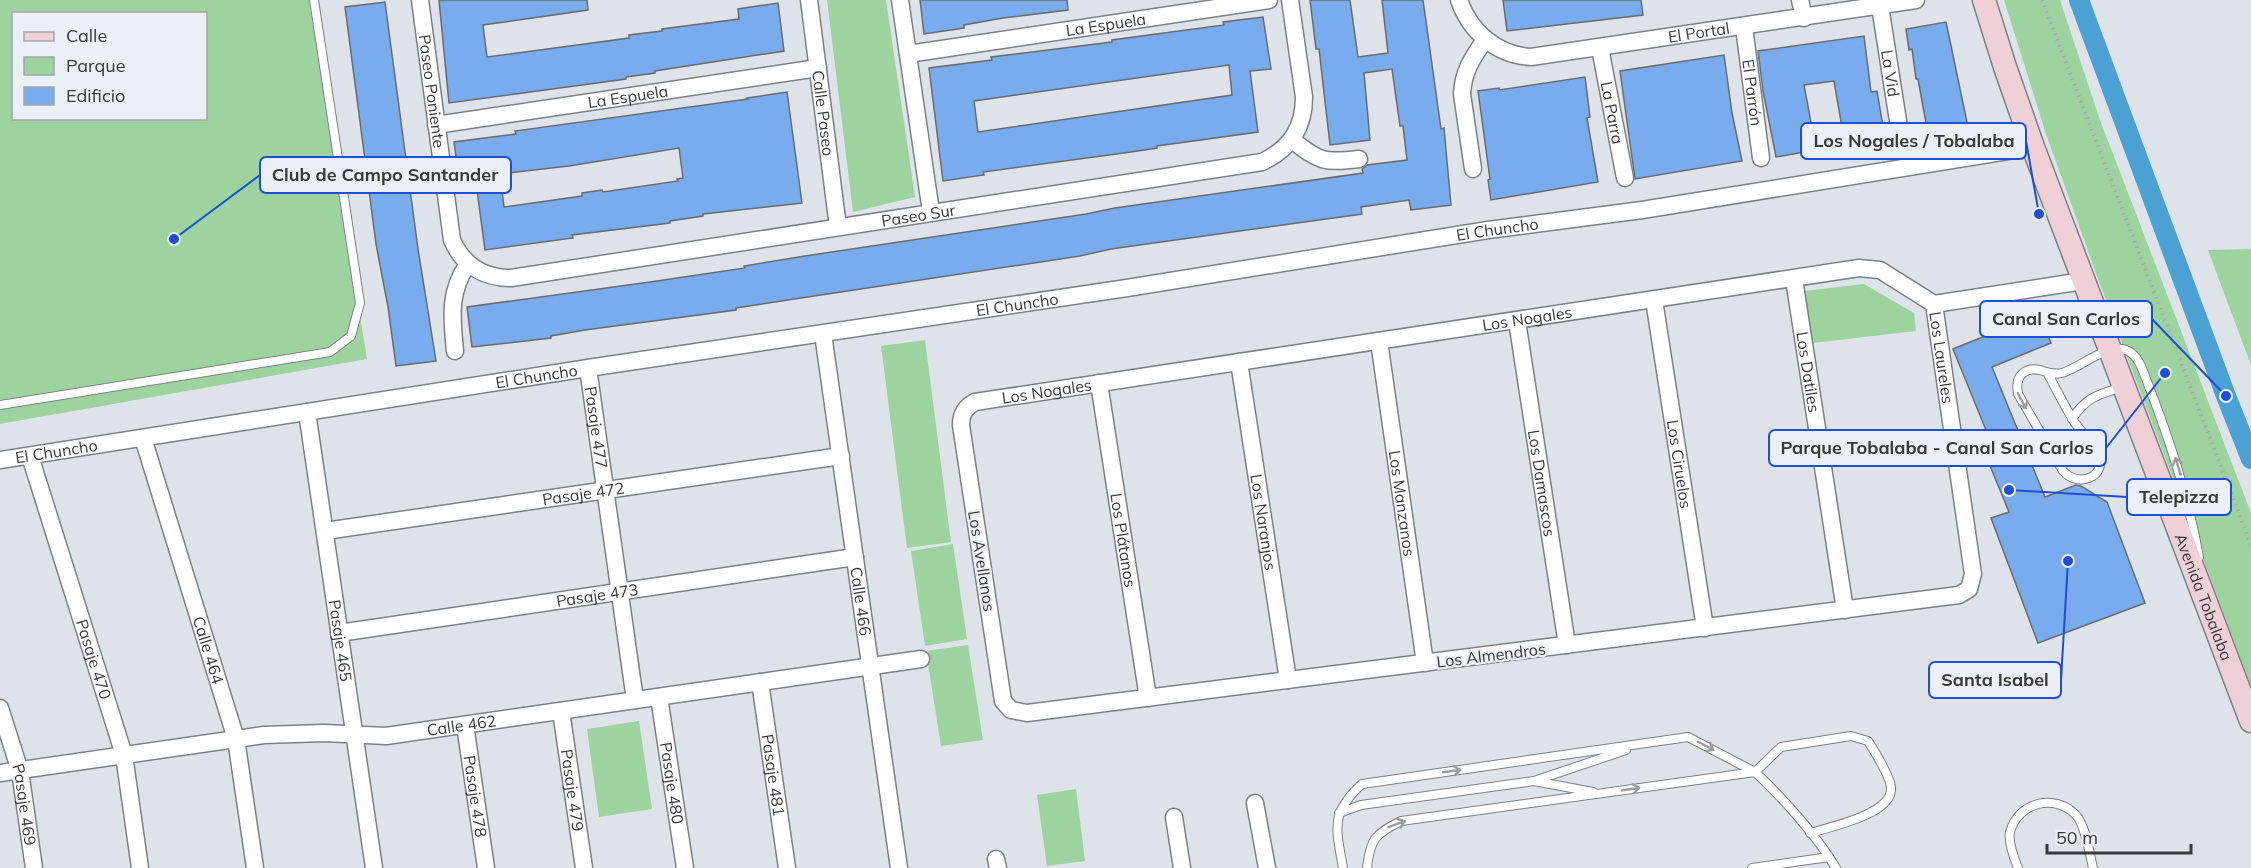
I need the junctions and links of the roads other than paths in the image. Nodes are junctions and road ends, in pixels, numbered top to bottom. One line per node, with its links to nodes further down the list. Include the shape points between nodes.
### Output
1 (314, 0): 43 (lane, via 360,303 351,336 330,352)
2 (420, 0): 18 (street, Paseo Poniente)
3 (809, 0): 17 (street, Calle Paseo)
4 (900, 0): 16 (street)
5 (1269, 0): 16 (street, La Espuela)
6 (1290, 0): 20 (street, via 1304,97 1302,120)
7 (1459, 0): 14 (street, El Portal, via 1466,18)
8 (1800, 0): 12 (street)
9 (1916, 0): 11 (street, El Portal)
10 (1984, 0): 21 (main road, Avenida Tobalaba)
11 (1880, 6): 12 (street, El Portal); 19 (street, La Vid)
12 (1804, 18): 13 (street, El Portal)
13 (1744, 27): 15 (street, El Portal); 22 (street, El Parrón)
14 (1485, 40): 15 (street, El Portal, via 1521,57); 24 (street, via 1468,64 1463,83)
15 (1600, 48): 25 (street, La Parra)
16 (908, 54): 26 (street)
17 (818, 68): 18 (street, La Espuela); 27 (street, Calle Paseo)
18 (436, 125): 28 (street, Paseo Poniente, via 449,231)
19 (1901, 140)
20 (1292, 141): 23 (street, via 1325,161); 26 (street, Paseo Sur, via 1273,157 1250,165)
21 (2033, 147): 30 (main road, Avenida Tobalaba); 34 (street, El Chuncho)
22 (1761, 158)
23 (1359, 159)
24 (1473, 169)
25 (1625, 178)
26 (931, 212): 27 (street, Paseo Sur)
27 (838, 227): 28 (street, Paseo Sur, via 511,278 488,275)
28 (468, 264): 37 (street, via 452,299)
29 (1794, 279): 31 (street, Los Nogales); 32 (street, Los Nogales, via 1873,268); 57 (street, Los Datiles)
30 (2083, 281): 32 (street); 36 (main road, Avenida Tobalaba)
31 (1654, 300): 33 (street, Los Nogales); 58 (street, Los Ciruelos)
32 (1934, 304): 54 (street, Los Laureles, via 1973,574)
33 (1517, 321): 35 (street, Los Nogales); 60 (street, Los Damascos)
34 (823, 334): 39 (street, El Chuncho); 49 (street, Calle 466)
35 (1379, 341): 38 (street, Los Nogales); 62 (street, Los Manzanos)
36 (2109, 350): 40 (lane, via 2064,372); 42 (main road, Avenida Tobalaba); 56 (lane, one-way to 36, via 2187,498 2166,429 2135,355 2126,349)
37 (455, 351)
38 (1239, 362): 41 (street, Los Nogales); 64 (street, Los Naranjos)
39 (588, 368): 45 (street, El Chuncho); 51 (street, Pasaje 477)
40 (2048, 374): 46 (lane); 46 (lane, one-way to 46, via 2036,369 2024,372 2017,382 2018,394 2063,471 2073,479 2085,480 2098,468 2098,455)
41 (1099, 383): 44 (street, Los Nogales, via 981,401); 67 (street, Los Plátanos)
42 (2123, 387): 46 (lane, via 2084,402); 56 (main road, Avenida Tobalaba)
43 (0, 405)
44 (965, 409): 70 (street, Los Avellanos, via 961,425 1000,683 1003,701)
45 (307, 412): 47 (street, El Chuncho); 52 (street, Pasaje 465)
46 (2072, 419)
47 (143, 438): 48 (street, El Chuncho); 75 (street, Calle 464)
48 (30, 456): 50 (street, El Chuncho); 77 (street, Pasaje 470)
49 (841, 456): 51 (street, Pasaje 472); 53 (street, Calle 466)
50 (0, 460)
51 (606, 490): 52 (street, Pasaje 472); 55 (street, Pasaje 477)
52 (325, 531): 59 (street, Pasaje 465)
53 (855, 557): 55 (street, Pasaje 473); 63 (street, Calle 466)
54 (1969, 589): 57 (street, Los Almendros, via 1954,596)
55 (620, 591): 59 (street, Pasaje 473); 68 (street, Pasaje 477)
56 (2206, 606): 72 (main road, Avenida Tobalaba)
57 (1845, 610): 58 (street, Los Almendros)
58 (1705, 628): 60 (street, Los Almendros)
59 (339, 633): 74 (street, Pasaje 465)
60 (1567, 645): 62 (street, Los Almendros)
61 (921, 659): 63 (street, Calle 462)
62 (1425, 663): 64 (street, Los Almendros)
63 (871, 666): 65 (street, Calle 462); 96 (street, Calle 466)
64 (1288, 681): 67 (street, Los Almendros)
65 (760, 682): 66 (street, Calle 462); 95 (street, Pasaje 481)
66 (659, 697): 68 (street, Calle 462); 94 (street, Pasaje 480)
67 (1148, 698): 70 (street, Los Almendros, via 1027,713)
68 (635, 700): 71 (street, Calle 462)
69 (0, 708): 78 (street, Pasaje 469)
70 (1011, 710)
71 (561, 711): 73 (street, Calle 462); 93 (street, Pasaje 479)
72 (2251, 721)
73 (465, 724): 74 (street, Calle 462, via 386,736); 92 (street, Pasaje 478)
74 (354, 735): 75 (street, Calle 462, via 294,734); 91 (street, Pasaje 465)
75 (236, 739): 77 (street, Calle 462); 90 (street, Calle 464)
76 (1646, 743): 79 (lane, one-way to 79, via 1688,737); 81 (lane); 84 (lane, one-way to 76, via 1362,784)
77 (124, 755): 78 (street, Calle 462); 89 (street, Pasaje 470)
78 (20, 771): 80 (street, Calle 462); 88 (street, Pasaje 469)
79 (1755, 772): 82 (lane, one-way to 79); 86 (lane); 86 (lane, via 1781,747 1851,736 1868,741 1891,788 1887,802 1874,812)
80 (0, 773)
81 (1534, 781): 82 (lane); 84 (lane, via 1361,805)
82 (1602, 793): 100 (lane, one-way to 82, via 1369,849 1380,832 1401,821)
83 (1255, 803): 98 (street)
84 (1338, 814): 99 (lane)
85 (1174, 817): 97 (street)
86 (1810, 833): 87 (lane)
87 (1829, 857): 101 (lane); 102 (lane)
88 (34, 868)
89 (140, 868)
90 (255, 868)
91 (374, 868)
92 (486, 868)
93 (584, 868)
94 (685, 868)
95 (787, 868)
96 (899, 868)
97 (1182, 868)
98 (1267, 868)
99 (1343, 868)
100 (1367, 868)
101 (1752, 868)
102 (1836, 868)
103 (2018, 868): 104 (lane, via 2009,833 2019,813 2040,801 2063,804 2078,816)
104 (2093, 868)

